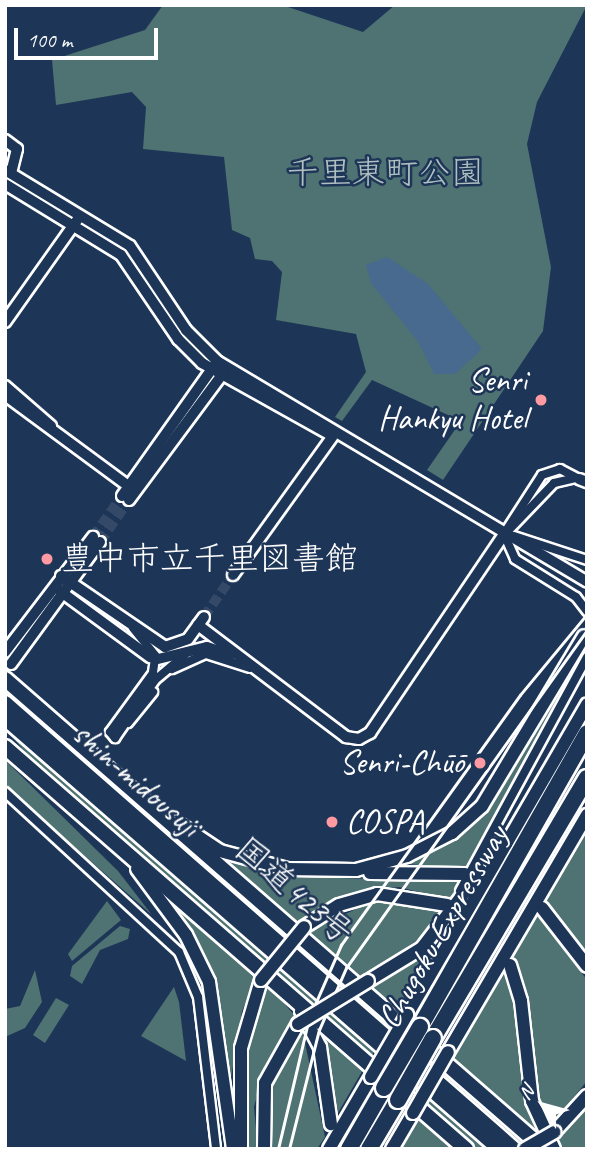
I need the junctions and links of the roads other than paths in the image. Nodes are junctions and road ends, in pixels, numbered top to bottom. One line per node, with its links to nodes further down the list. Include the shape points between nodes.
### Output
1 (5, 140): 2 (street, via 17,149)
2 (8, 171): 4 (street)
3 (5, 184): 4 (street)
4 (78, 218): 5 (street); 6 (street, via 138,255 186,330)
5 (5, 322)
6 (219, 369): 9 (street, via 129,493); 10 (street)
7 (5, 386): 9 (street)
8 (5, 395): 9 (street)
9 (51, 426)
10 (333, 436): 12 (street); 15 (street)
11 (583, 481): 12 (street, via 554,484 528,517); 12 (street, via 560,469 545,473)
12 (504, 534): 14 (street); 17 (street); 19 (street, via 514,559); 29 (street, via 370,733 346,737)
13 (96, 539): 16 (street)
14 (587, 560)
15 (233, 575)
16 (63, 580): 18 (street); 21 (street); 23 (street)
17 (587, 582)
18 (62, 594): 26 (street); 28 (street)
19 (586, 610)
20 (201, 621): 21 (street, via 178,646 165,647); 24 (street); 27 (street)
21 (133, 628): 26 (street)
22 (584, 636): 48 (main road, via 473,815 407,856)
23 (5, 652)
24 (189, 652): 26 (street); 27 (street, via 214,647); 31 (street)
25 (587, 657): 52 (street)
26 (154, 658): 31 (street); 36 (street, via 153,673 111,735 119,737)
27 (240, 659): 29 (street)
28 (11, 664)
29 (250, 668): 36 (street, via 213,654 178,665)
30 (5, 679): 38 (highway, 国道423号)
31 (155, 680): 36 (street)
32 (5, 690): 38 (highway)
33 (5, 703): 68 (highway, shin-midousuji)
34 (587, 704): 44 (main road)
35 (5, 718): 67 (highway, shin-midousuji)
36 (125, 727)
37 (587, 733): 63 (highway, Chugoku Expressway, bridge)
38 (69, 736): 45 (highway, 国道423号)
39 (5, 737): 42 (highway)
40 (5, 747): 42 (highway)
41 (587, 778): 64 (highway, Chugoku Expressway, bridge)
42 (55, 791): 47 (highway)
43 (5, 792): 58 (street, via 179,952 198,997)
44 (534, 794): 52 (main road); 62 (main road, bridge)
45 (164, 814): 48 (main road, via 241,858 295,870); 70 (highway, 国道423号)
46 (587, 815): 65 (main road, bridge)
47 (125, 855): 53 (highway); 59 (main road, via 170,910 206,974)
48 (356, 870): 49 (main road)
49 (465, 874)
50 (447, 905): 60 (main road, bridge, via 377,894 339,905 304,927 261,980 241,1048)
51 (542, 908): 55 (main road)
52 (436, 933): 61 (main road, bridge, via 298,1024 265,1083)
53 (256, 964): 57 (main road, via 314,1031); 66 (highway)
54 (510, 965): 71 (main road, via 521,1001 532,1101)
55 (587, 966)
56 (587, 1096): 69 (main road, bridge, via 554,1132)
57 (331, 1124)
58 (216, 1149)
59 (233, 1149)
60 (241, 1149)
61 (264, 1149)
62 (329, 1149)
63 (349, 1149)
64 (369, 1149)
65 (392, 1149)
66 (466, 1149)
67 (499, 1149)
68 (514, 1149)
69 (526, 1149)
70 (544, 1149)
71 (554, 1149)

